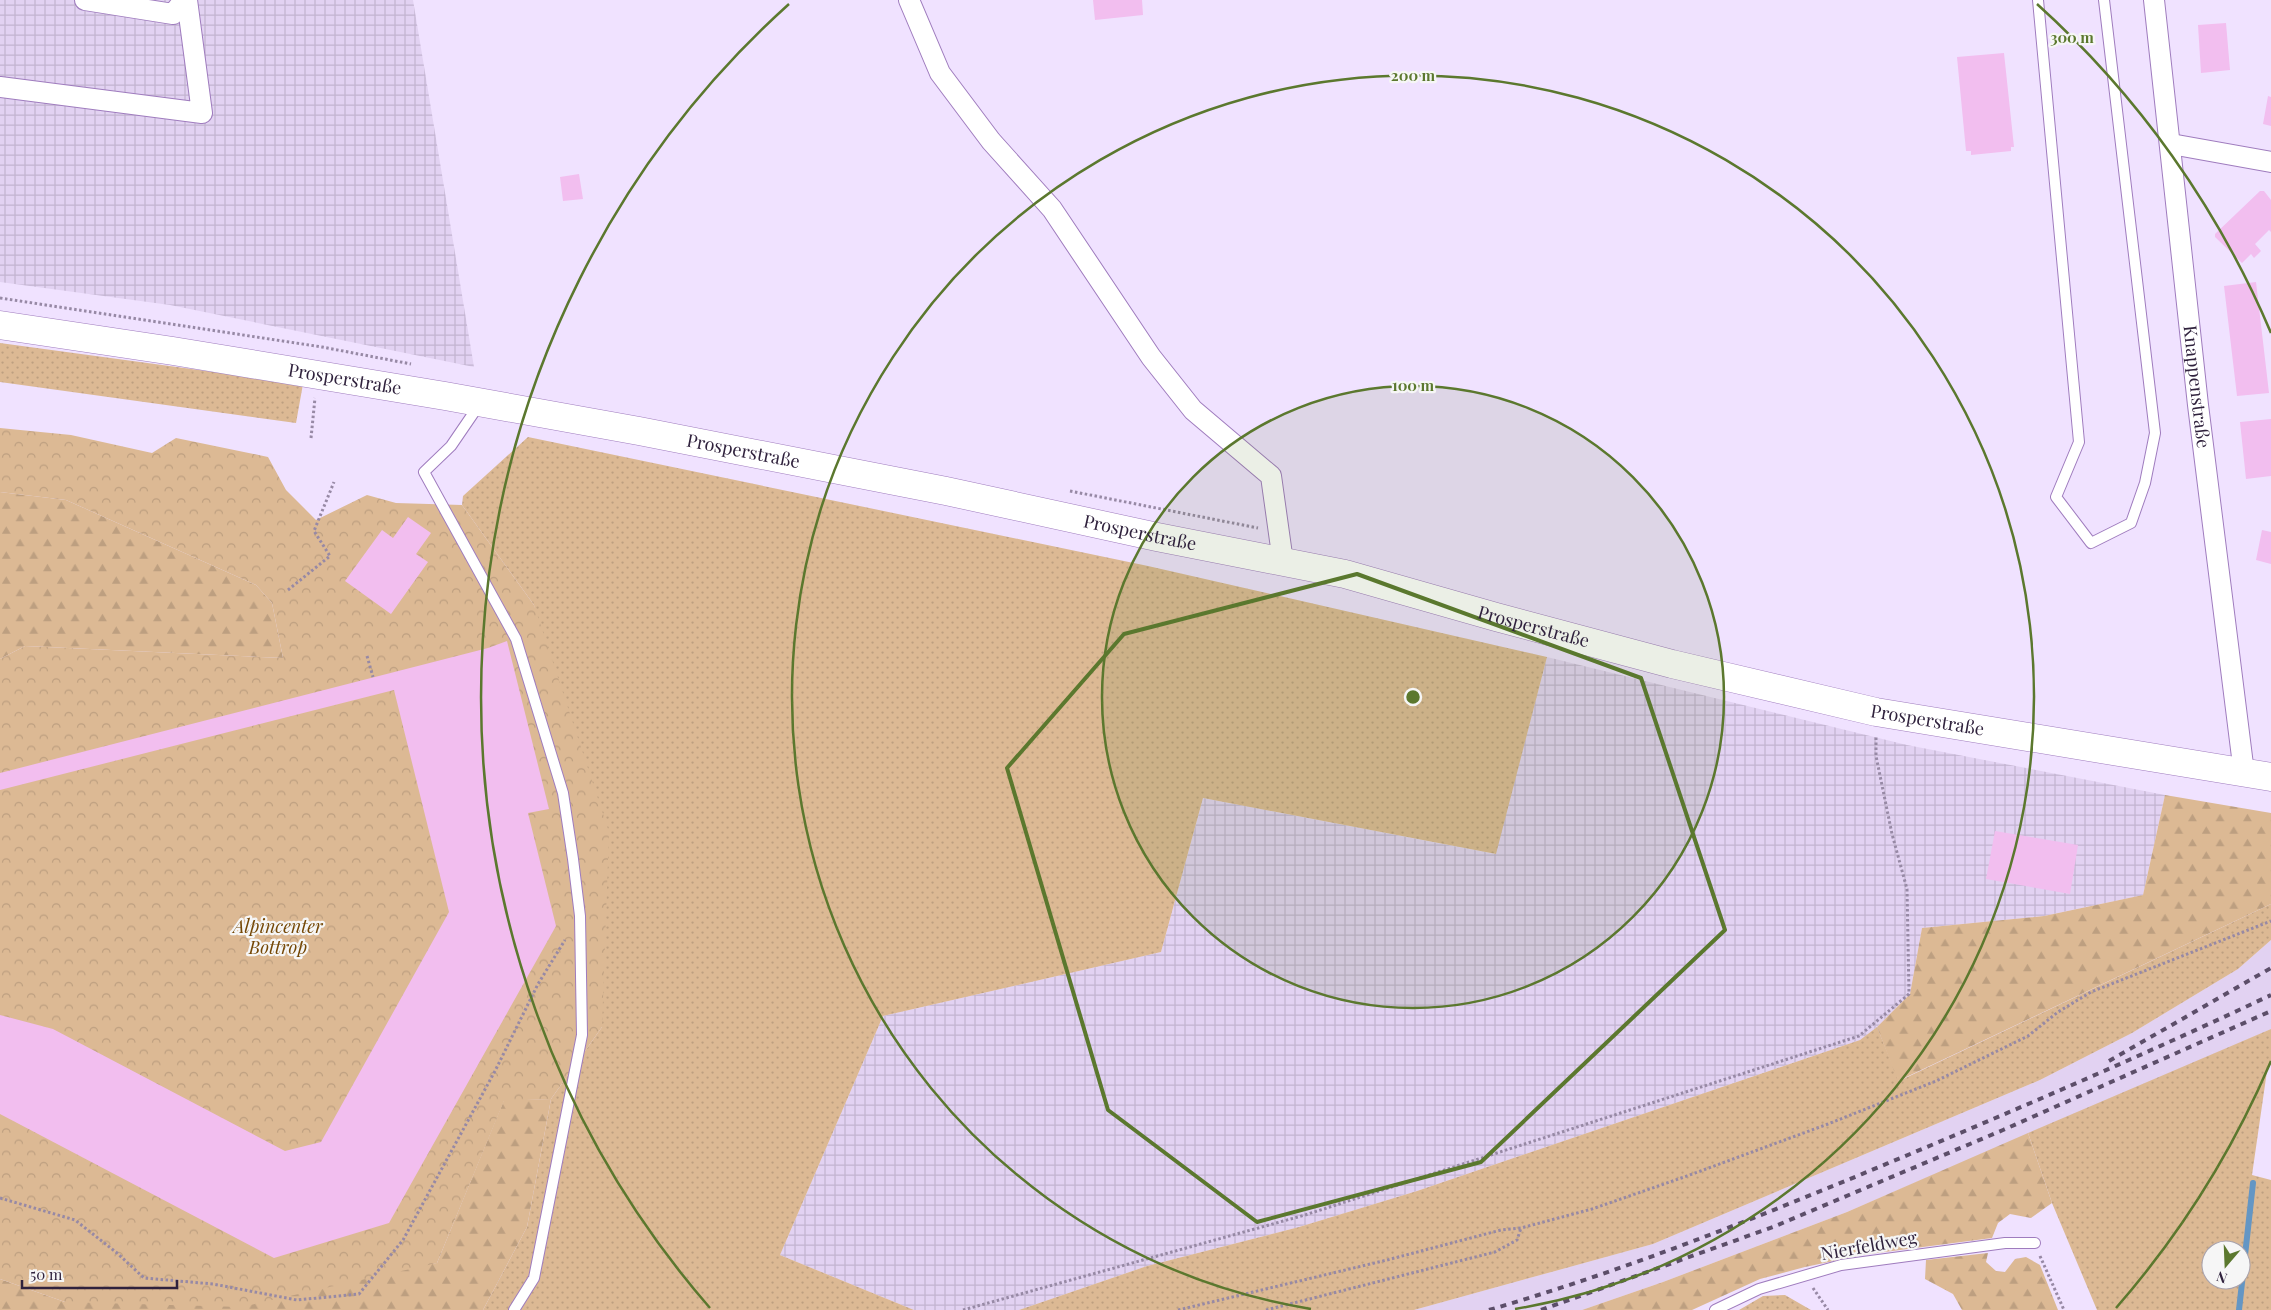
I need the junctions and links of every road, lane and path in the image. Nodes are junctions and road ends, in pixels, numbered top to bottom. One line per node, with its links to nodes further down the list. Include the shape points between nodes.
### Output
1 (85, 0): 2 (street, via 173,14)
2 (186, 0): 7 (street, via 202,113)
3 (909, 0): 13 (street, via 940,73 991,141 1052,209 1151,357 1192,410 1271,476)
4 (2038, 0): 5 (lane, via 2078,442 2056,497 2091,543 2131,523 2146,483 2155,433)
5 (2104, 0)
6 (2154, 0): 8 (street, Knappenstraße)
7 (0, 88)
8 (2171, 144): 9 (street); 18 (street, Knappenstraße, via 2198,405)
9 (2271, 162)
10 (0, 325): 11 (main road, Prosperstraße)
11 (481, 402): 13 (main road, Prosperstraße, via 851,472); 20 (lane, via 451,446 424,472 516,639 563,793)
12 (334, 482): 14 (path, via 314,531 330,556)
13 (1282, 562): 17 (main road, Prosperstraße, via 1344,574 1663,661)
14 (288, 590)
15 (367, 656): 16 (path)
16 (374, 677)
17 (1876, 712): 18 (main road, Prosperstraße); 27 (path, via 1876,756 1906,889 1909,994 1859,1036 1314,1212)
18 (2244, 773): 19 (main road, Prosperstraße)
19 (2271, 777)
20 (580, 916): 22 (path, via 538,984 495,1071 403,1240 359,1294 297,1300 213,1284 144,1278 75,1220); 26 (lane, via 582,1035 534,1278)
21 (2271, 922): 23 (path, via 2091,992 2028,1036 1936,1081 1687,1176 1592,1209)
22 (0, 1198)
23 (1521, 1228): 28 (path, via 1501,1230); 29 (path, via 1517,1240 1495,1252)
24 (2035, 1243): 25 (lane, Nierfeldweg, via 1952,1249 1841,1265); 32 (path)
25 (1805, 1274): 30 (lane, Nierfeldweg, via 1759,1288); 31 (path)
26 (514, 1310)
27 (964, 1310)
28 (1178, 1310)
29 (1266, 1310)
30 (1715, 1310)
31 (1828, 1310)
32 (2064, 1310)

